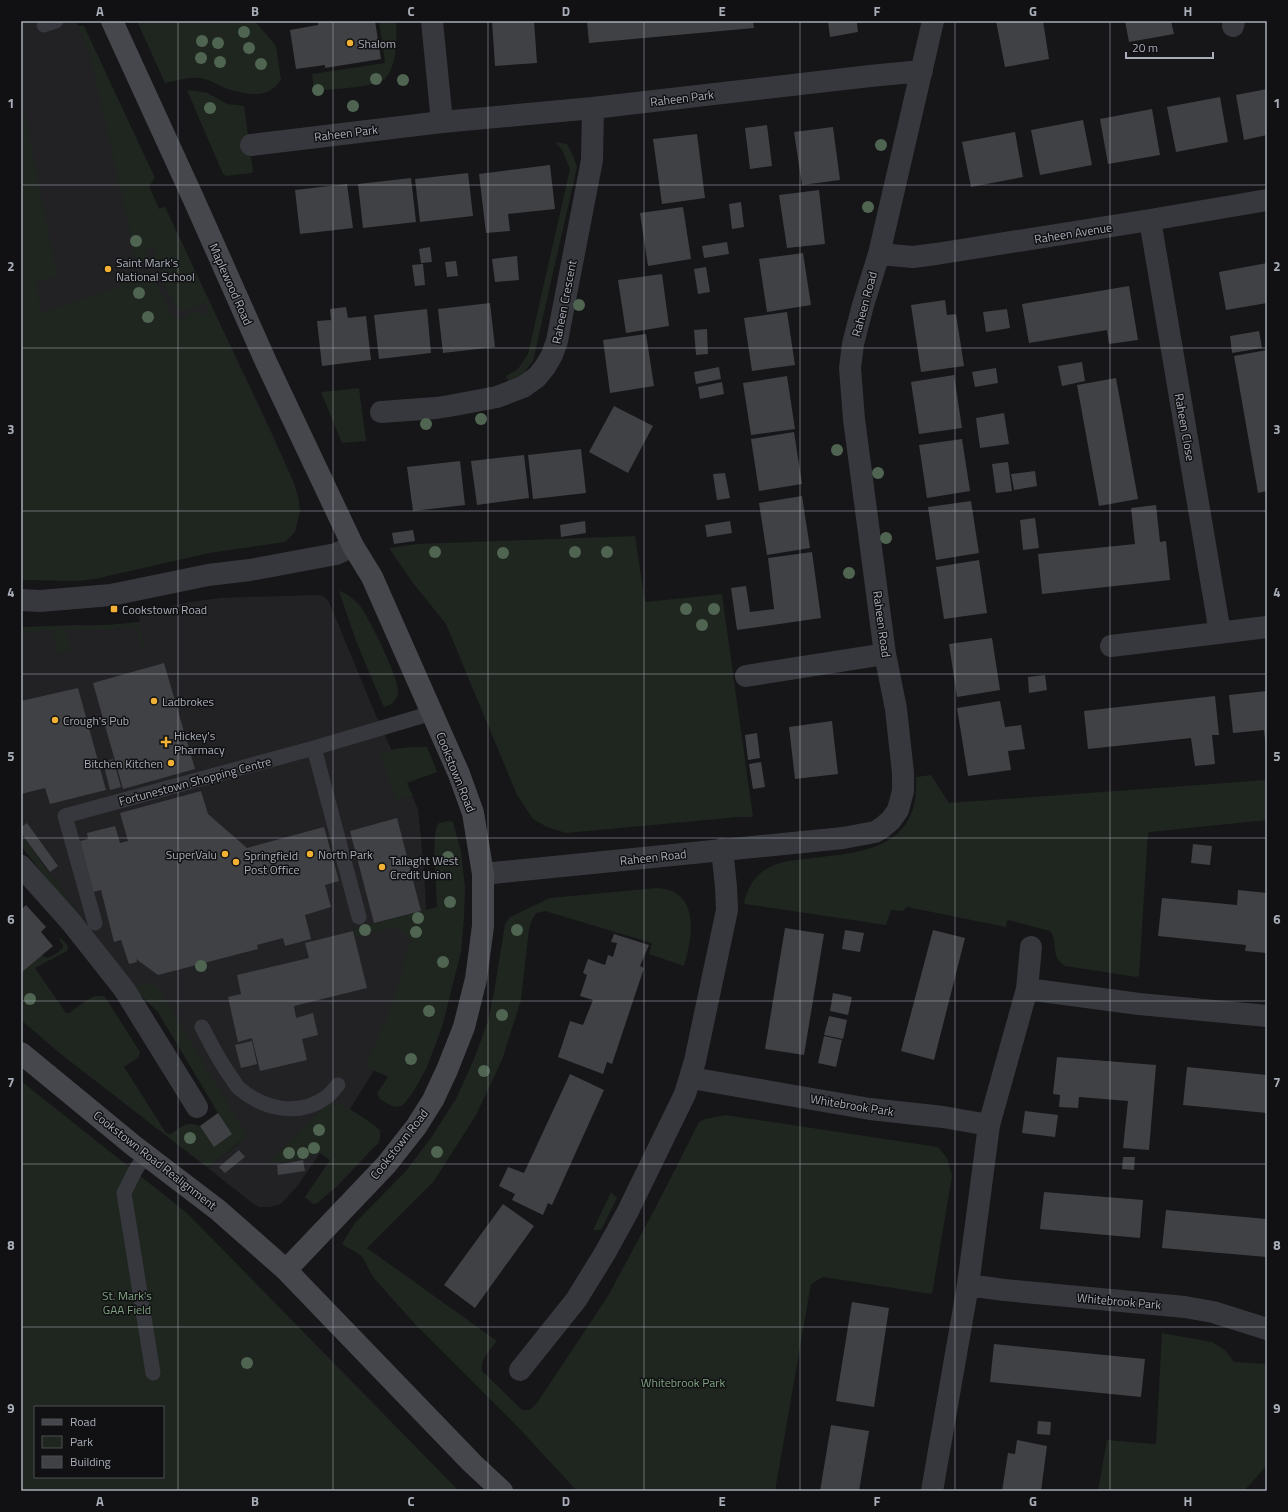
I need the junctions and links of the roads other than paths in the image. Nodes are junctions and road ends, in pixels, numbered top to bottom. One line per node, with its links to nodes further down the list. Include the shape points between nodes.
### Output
1 (112, 21): 12 (street, Maplewood Road, via 266,362)
2 (432, 21): 6 (street)
3 (932, 21): 4 (street, Raheen Road)
4 (922, 71): 5 (street, Raheen Park); 10 (street, Raheen Road)
5 (593, 108): 6 (street, Raheen Park); 11 (street, Raheen Crescent, via 593,150 589,174 557,341 545,367 537,377 523,387 497,397 436,408)
6 (442, 122): 7 (street, Raheen Park)
7 (251, 145)
8 (1267, 200): 9 (street, Raheen Avenue)
9 (1150, 220): 10 (street, Raheen Avenue, via 913,257); 15 (street, Raheen Close)
10 (879, 254): 17 (street, Raheen Road, via 853,344 850,368 854,419)
11 (380, 412)
12 (353, 546): 13 (street, via 336,554 208,575 111,595 40,601); 19 (street, Cookstown Road, via 372,577)
13 (21, 600)
14 (1267, 627): 15 (street)
15 (1220, 633): 16 (street)
16 (1111, 646)
17 (885, 654): 18 (street); 21 (street, Raheen Road, via 896,709 903,773 901,802 891,820 875,832 843,838)
18 (746, 676)
19 (432, 713): 20 (lane, Fortunestown Shopping Centre); 23 (street, Cookstown Road, via 474,813)
20 (314, 748): 24 (lane); 25 (lane, Fortunestown Shopping Centre, via 65,816)
21 (722, 849): 23 (street, Raheen Road); 31 (street, via 727,910)
22 (21, 866): 33 (street, via 71,922 124,990)
23 (483, 874): 36 (street, Cookstown Road, via 483,926 476,979 464,1027 433,1100 416,1127 386,1165)
24 (358, 917)
25 (95, 923)
26 (1031, 947): 27 (street)
27 (1027, 989): 28 (street, via 1139,1004); 34 (street)
28 (1267, 1016)
29 (202, 1027): 32 (lane, via 219,1061 239,1089 257,1101 290,1110 308,1106 325,1098)
30 (21, 1053): 35 (street, Cookstown Road Realignment)
31 (691, 1078): 34 (street, Whitebrook Park, via 870,1109); 39 (street, via 627,1213 605,1253 576,1300)
32 (338, 1085)
33 (198, 1107)
34 (989, 1125): 37 (street)
35 (146, 1155): 36 (street, Cookstown Road Realignment, via 218,1210); 40 (lane, via 124,1193)
36 (286, 1270): 41 (street)
37 (968, 1285): 38 (street, Whitebrook Park, via 1185,1307 1213,1312); 42 (street)
38 (1267, 1329)
39 (520, 1370)
40 (153, 1373)
41 (502, 1491)
42 (932, 1491)

